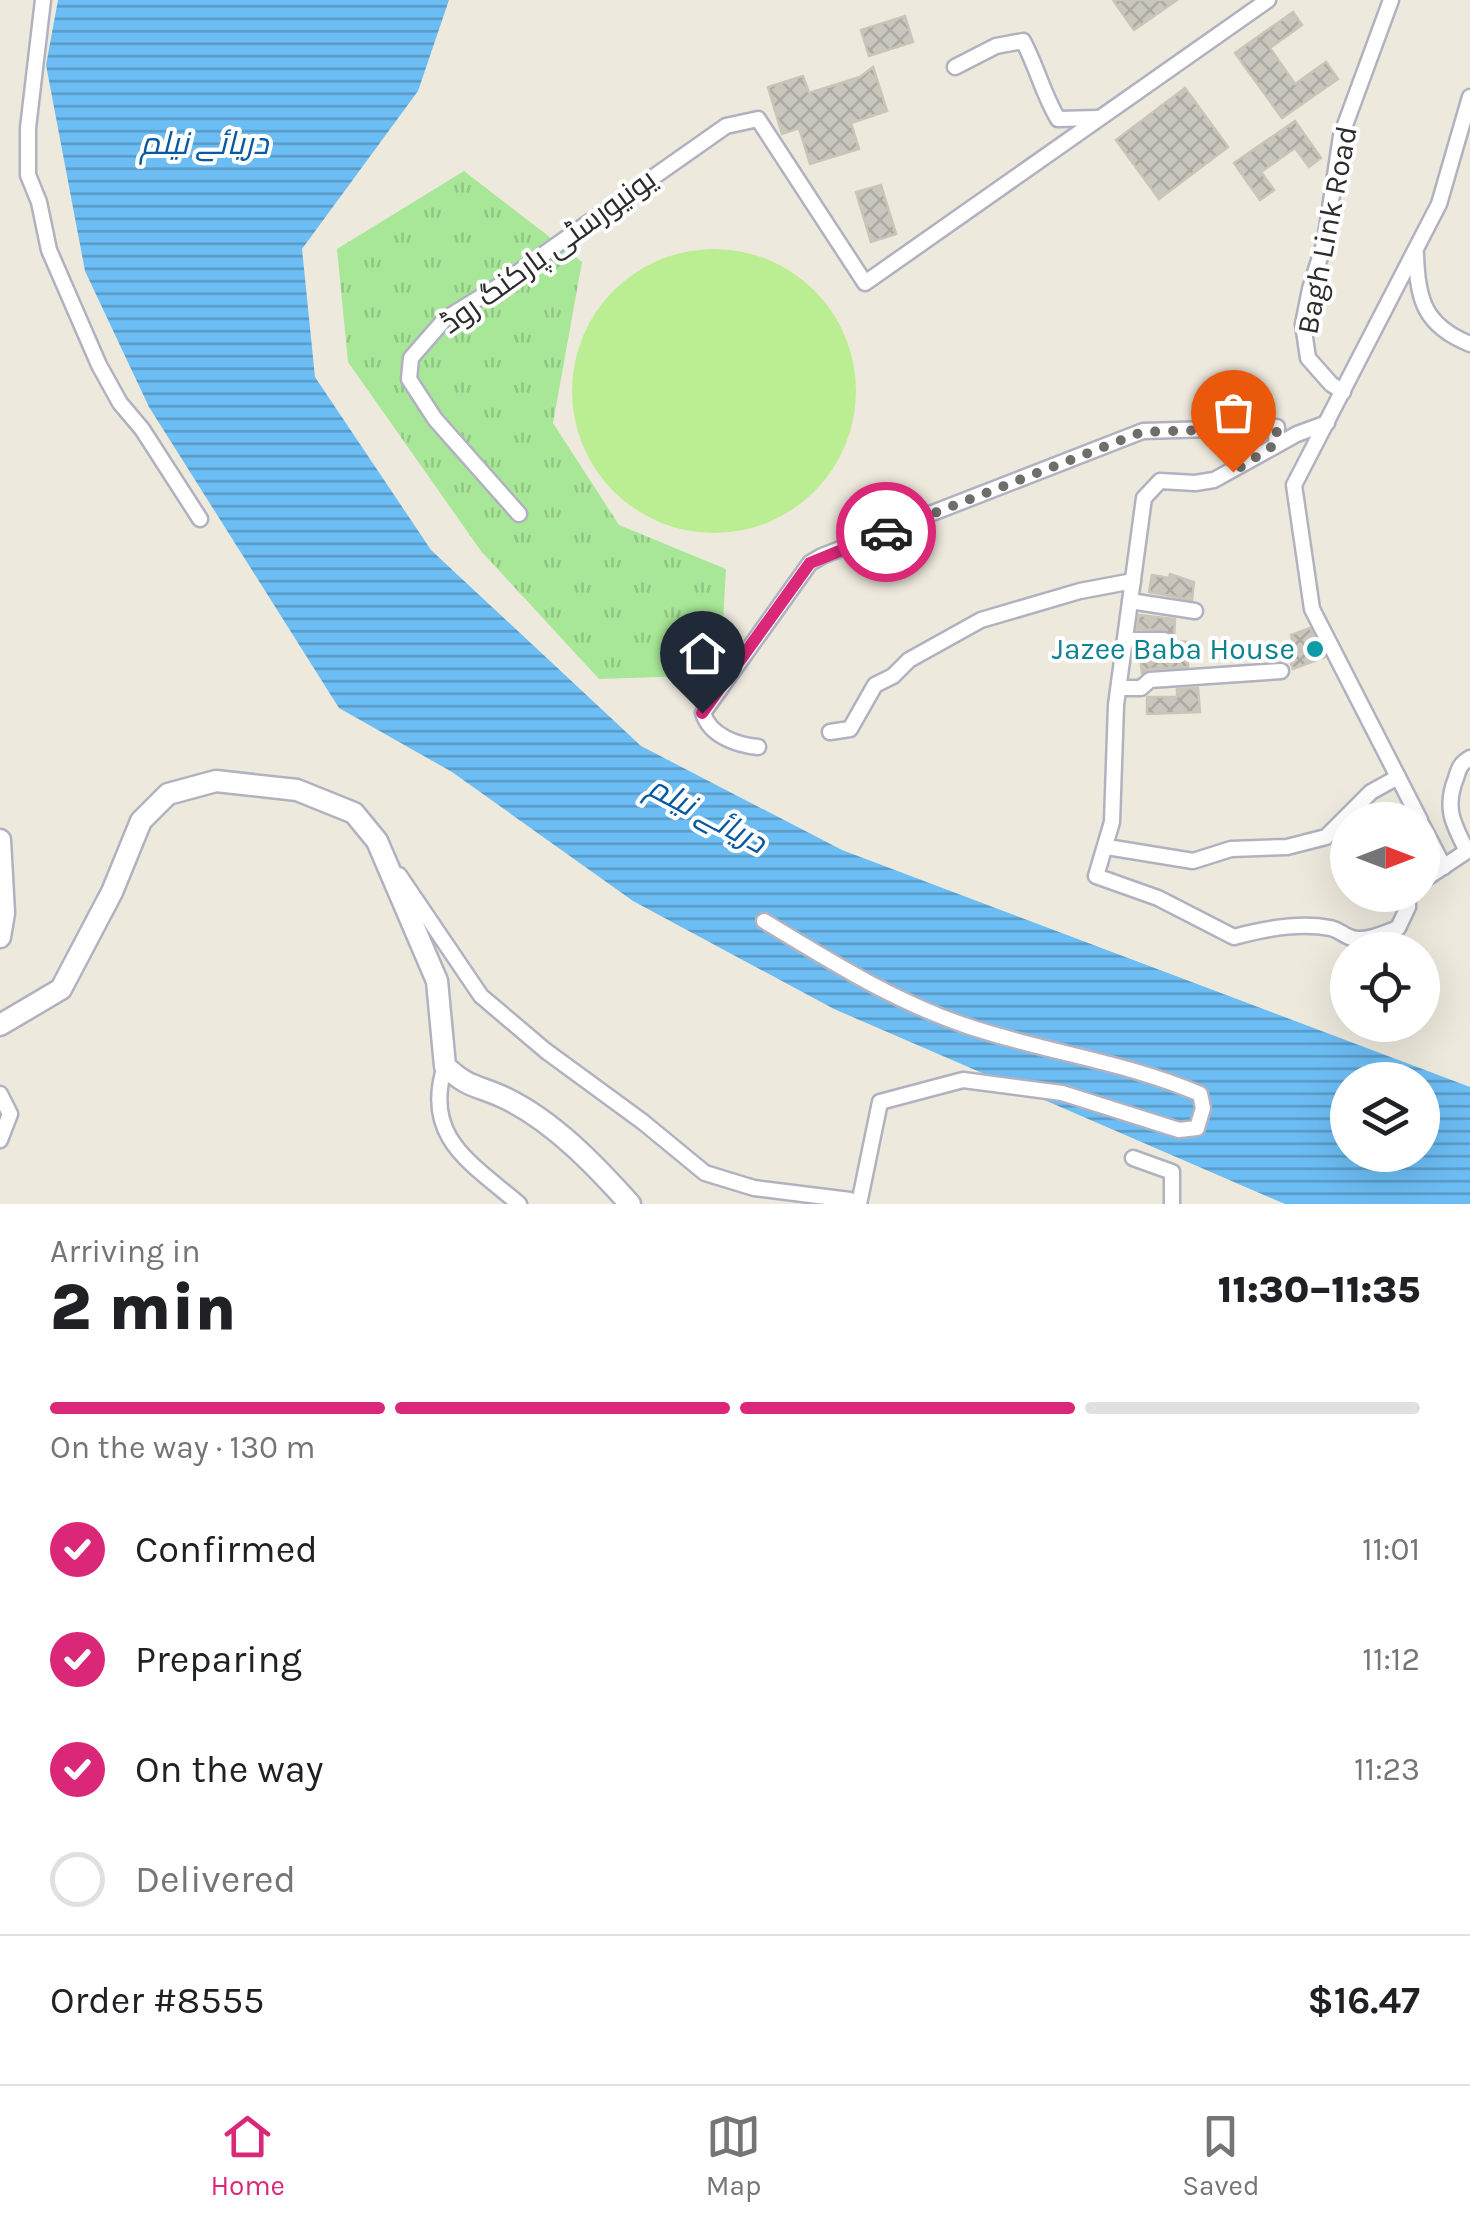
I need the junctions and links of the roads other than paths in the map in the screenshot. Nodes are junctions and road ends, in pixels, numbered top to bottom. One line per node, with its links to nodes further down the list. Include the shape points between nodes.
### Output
1 (43, 0): 13 (street, via 28,175 49,250 120,403)
2 (1268, 0): 6 (street)
3 (1390, 0): 9 (street, Bagh Link Road, via 1341,136 1304,324 1308,358)
4 (956, 68): 6 (street, via 996,46 1023,41 1058,120)
5 (1470, 97): 7 (street, via 1439,204)
6 (1100, 118): 12 (street, یونیورسٹی پارکنگ روڈ, via 865,283 758,119 726,126 445,320 411,358 409,379 435,419)
7 (1416, 248): 8 (street, via 1417,292 1447,335); 9 (street)
8 (1470, 344)
9 (1343, 392): 10 (street)
10 (1327, 423): 11 (street); 24 (street, via 1294,485 1312,609)
11 (1276, 444): 14 (street, via 1214,480 1151,488); 22 (street, via 1277,428 1142,432 810,563 702,713 734,744)
12 (519, 514)
13 (200, 519)
14 (1133, 581): 15 (street); 21 (street, via 981,620 875,684 850,729)
15 (1130, 601): 16 (street); 17 (street)
16 (1195, 611)
17 (1125, 640): 18 (street); 20 (street)
18 (1164, 640)
19 (1281, 671): 20 (street)
20 (1118, 688): 28 (street)
21 (830, 732)
22 (758, 747)
23 (1470, 758): 30 (street, via 1461,763 1450,792 1449,816 1467,851)
24 (1398, 778): 25 (street); 28 (street, via 1371,792 1326,837 1193,862)
25 (1410, 802)
26 (0, 840): 34 (street)
27 (377, 840): 35 (street, via 354,812 297,790 216,781 168,794 141,820 61,989); 36 (street, via 437,981); 42 (street, via 480,996 705,1173)
28 (1107, 847): 32 (street, via 1096,876 1234,937 1300,927 1372,938 1398,928)
29 (1440, 859): 30 (street)
30 (1444, 866): 31 (street)
31 (1440, 869)
32 (1406, 912)
33 (764, 921): 42 (street, via 897,1000 1200,1094 1197,1128 1179,1130 1062,1093 963,1080 880,1102)
34 (0, 937)
35 (0, 1024)
36 (445, 1066): 40 (street, via 436,1093 445,1132 482,1176); 41 (street, via 464,1084 505,1098 549,1126)
37 (0, 1094): 38 (street, via 10,1114)
38 (0, 1140)
39 (1132, 1158): 43 (street, via 1172,1172)
40 (518, 1204)
41 (630, 1204)
42 (857, 1204)
43 (1172, 1204)

